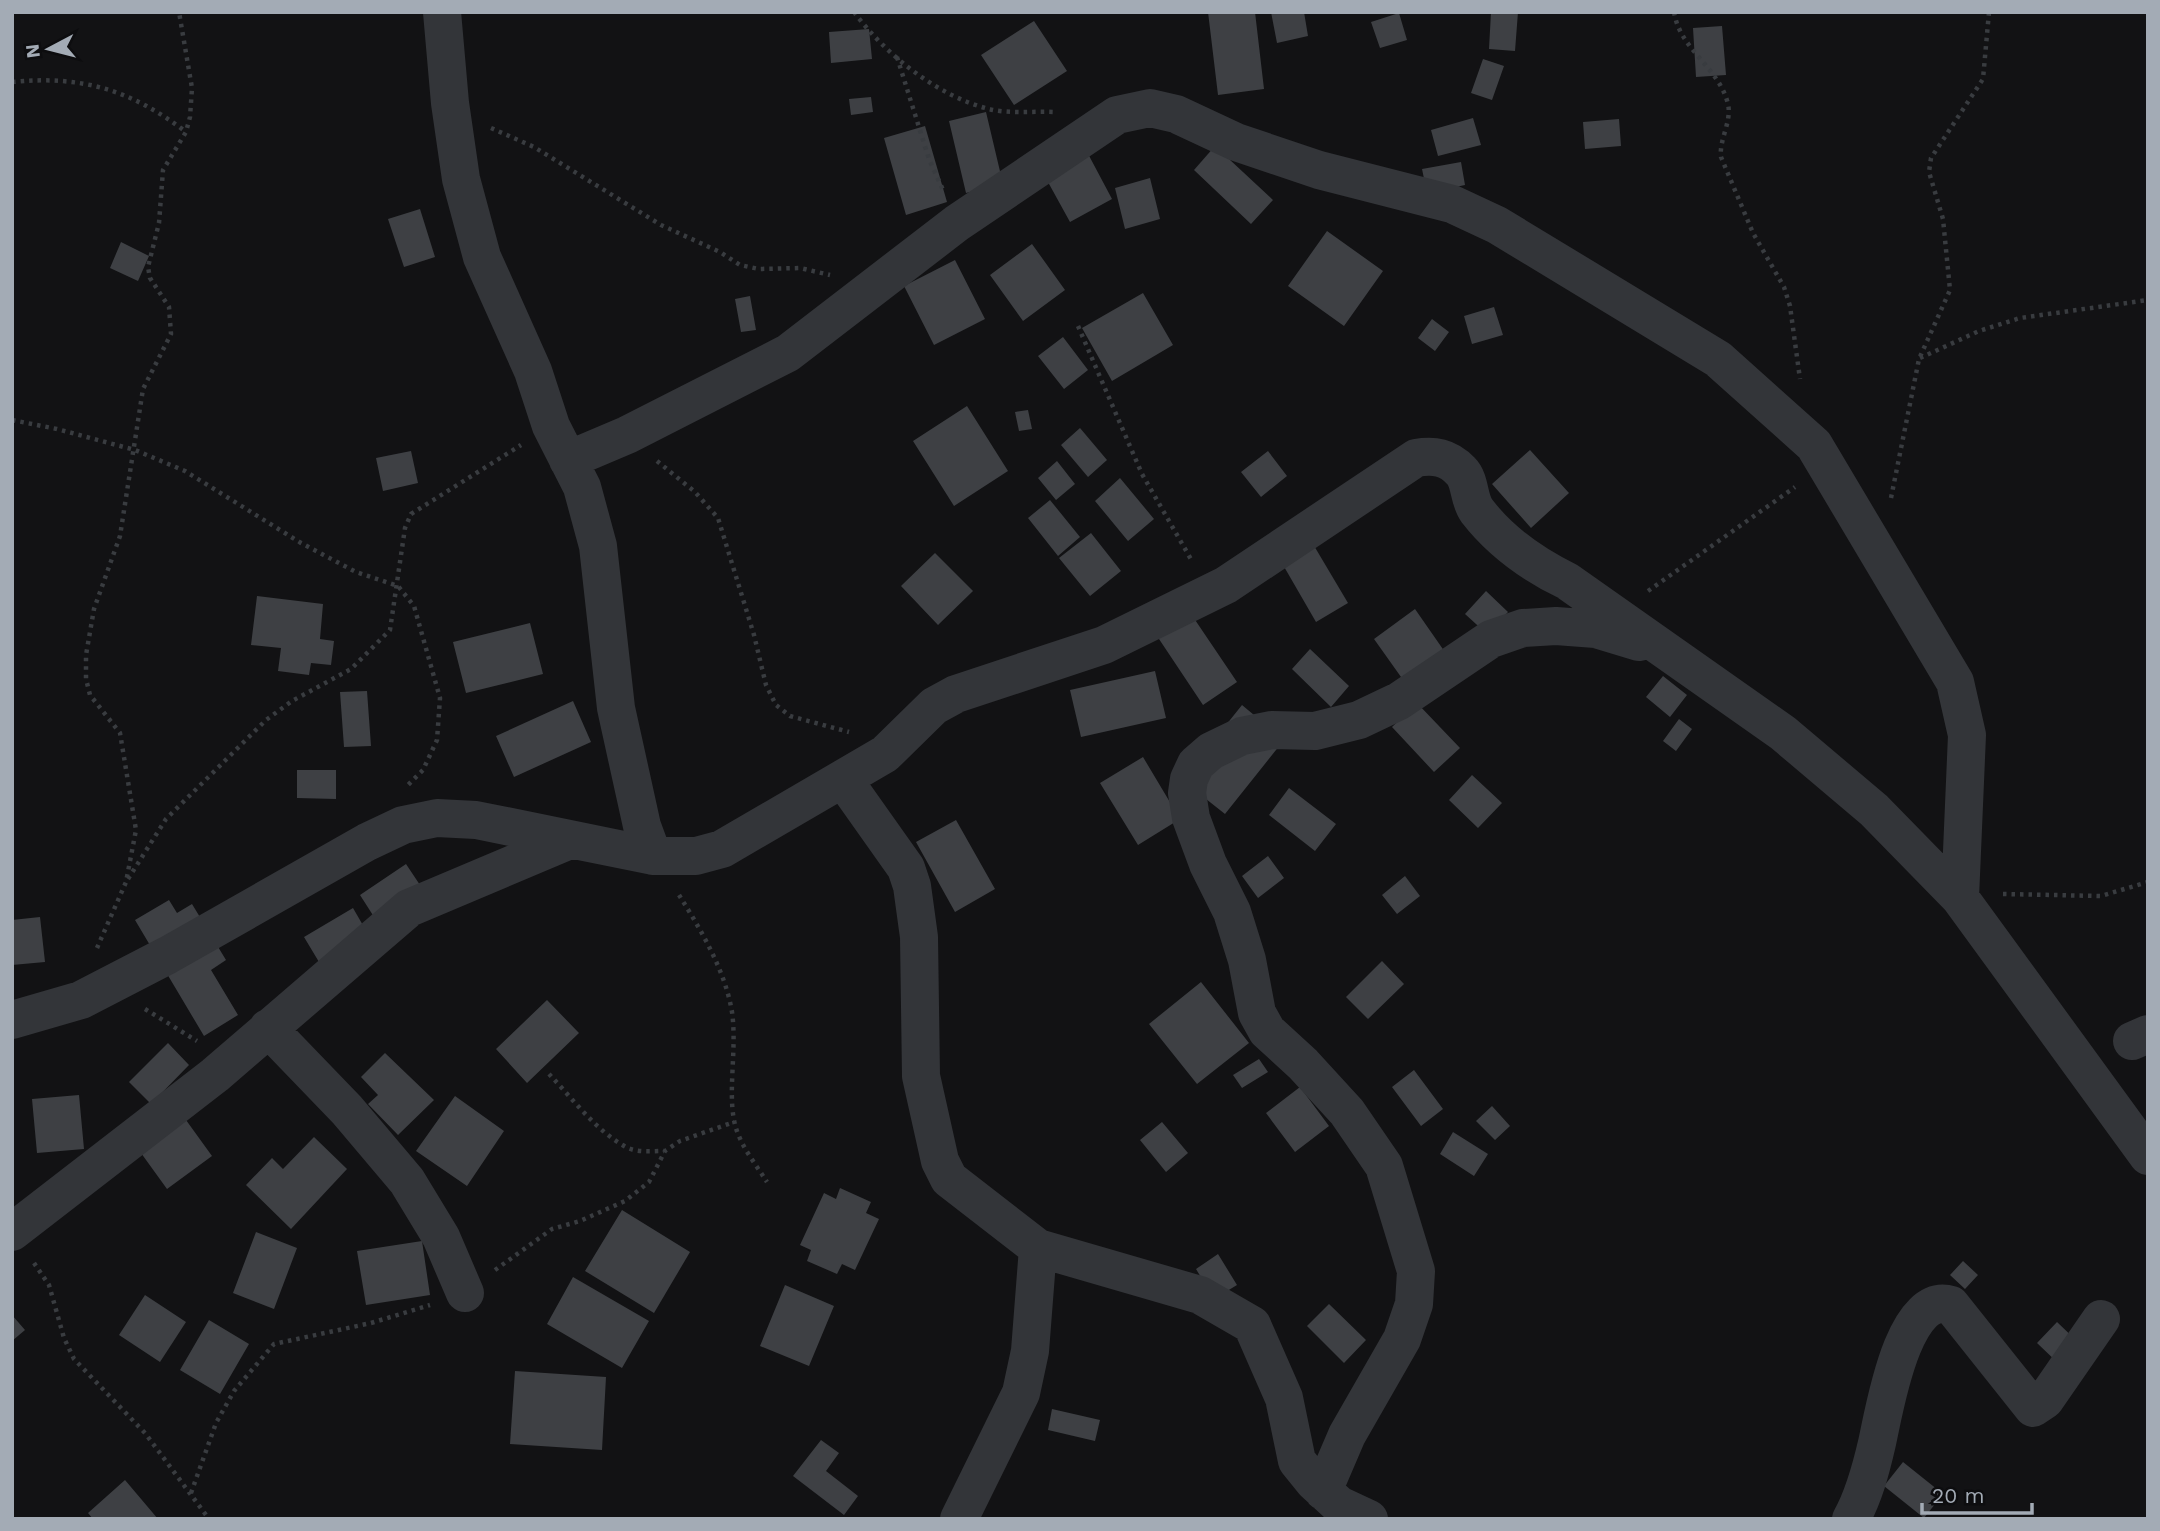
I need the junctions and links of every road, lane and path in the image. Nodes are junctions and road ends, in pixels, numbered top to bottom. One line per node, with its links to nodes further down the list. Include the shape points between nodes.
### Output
1 (179, 12): 10 (path, via 192,88)
2 (854, 12): 6 (path)
3 (1674, 12): 16 (path, via 1676,27 1717,79 1728,107 1721,157 1753,233 1784,287)
4 (1989, 12): 15 (path, via 1983,79 1931,158 1929,172 1944,219 1951,278)
5 (439, 13): 8 (street)
6 (897, 57): 9 (path, via 945,91 990,109); 11 (path, via 929,159)
7 (12, 82): 10 (path, via 89,83 156,109)
8 (450, 103): 12 (path, via 534,147 661,225 740,265 800,268); 18 (street, via 461,179 482,257 533,371)
9 (1058, 112)
10 (186, 132): 20 (path, via 163,170 159,223 148,267 169,307 172,334 143,389)
11 (957, 223): 12 (street); 22 (street, via 1117,115 1150,108 1176,114 1237,142 1331,174 1452,204 1497,225 1718,359 1814,445)
12 (871, 288): 19 (street, via 788,353)
13 (2148, 300): 15 (path, via 2020,318)
14 (1078, 326): 25 (path, via 1142,474)
15 (1919, 359): 23 (path)
16 (1801, 383)
17 (12, 420): 20 (path)
18 (551, 426): 21 (street); 24 (path, via 411,514)
19 (626, 435): 21 (street); 28 (path, via 695,492 718,519 766,685 776,705 790,716 859,734)
20 (135, 450): 24 (path, via 185,471 345,566); 33 (path, via 120,536 94,609 86,655 90,695 120,733 136,830)
21 (568, 460): 32 (street, via 582,487 598,546 616,708)
22 (1827, 466): 23 (street); 26 (path, via 1751,515)
23 (1879, 554): 35 (street, via 1955,682 1967,735)
24 (398, 586): 30 (path, via 414,606 440,698 437,740 423,770); 33 (path, via 390,630 351,669 266,720 166,819)
25 (1210, 592): 26 (street, via 1416,458 1433,455 1462,472 1477,511 1515,550); 28 (street, via 1104,645 956,694 934,706)
26 (1617, 615): 27 (street)
27 (1668, 650): 35 (street, via 1783,733 1874,810); 51 (street, via 1595,629 1523,628 1491,639 1399,701 1359,720 1315,731 1272,730 1211,751 1196,764 1189,779 1191,818 1232,912 1257,1013 1267,1031 1347,1112 1384,1166 1416,1271 1414,1304 1402,1339 1347,1436)
28 (909, 731): 29 (street, via 885,754)
29 (843, 779): 32 (street, via 722,849 696,856); 47 (street, via 906,868 912,886 919,937 921,1076 940,1161 957,1187)
30 (405, 788)
31 (570, 840): 32 (street); 36 (street, via 476,820 437,818 403,825); 39 (street, via 410,908)
32 (653, 856): 42 (path, via 714,956 732,1010)
33 (126, 882): 36 (path)
34 (2148, 882): 35 (path, via 2101,896)
35 (1960, 894): 44 (street)
36 (73, 1003): 38 (street)
37 (141, 1008): 40 (path)
38 (12, 1020)
39 (268, 1028): 40 (street); 48 (street, via 407,1181 441,1237)
40 (229, 1063): 46 (street)
41 (549, 1074): 43 (path, via 626,1147)
42 (734, 1122): 43 (path); 45 (path)
43 (665, 1151): 48 (path, via 649,1182 633,1195 609,1210 552,1228)
44 (2148, 1156)
45 (767, 1182)
46 (18, 1244): 50 (path, via 46,1279 74,1359 145,1433)
47 (1038, 1248): 51 (street, via 1199,1295 1252,1325 1283,1398 1297,1461); 53 (street, via 1030,1351 1021,1393)
48 (465, 1293): 50 (path, via 371,1323 274,1344 216,1423)
49 (2101, 1319): 54 (street, via 2045,1400 2033,1408 1951,1305 1932,1305 1899,1355 1885,1395 1877,1444)
50 (191, 1493): 52 (path)
51 (1341, 1508)
52 (209, 1519)
53 (959, 1519)
54 (1851, 1519)

